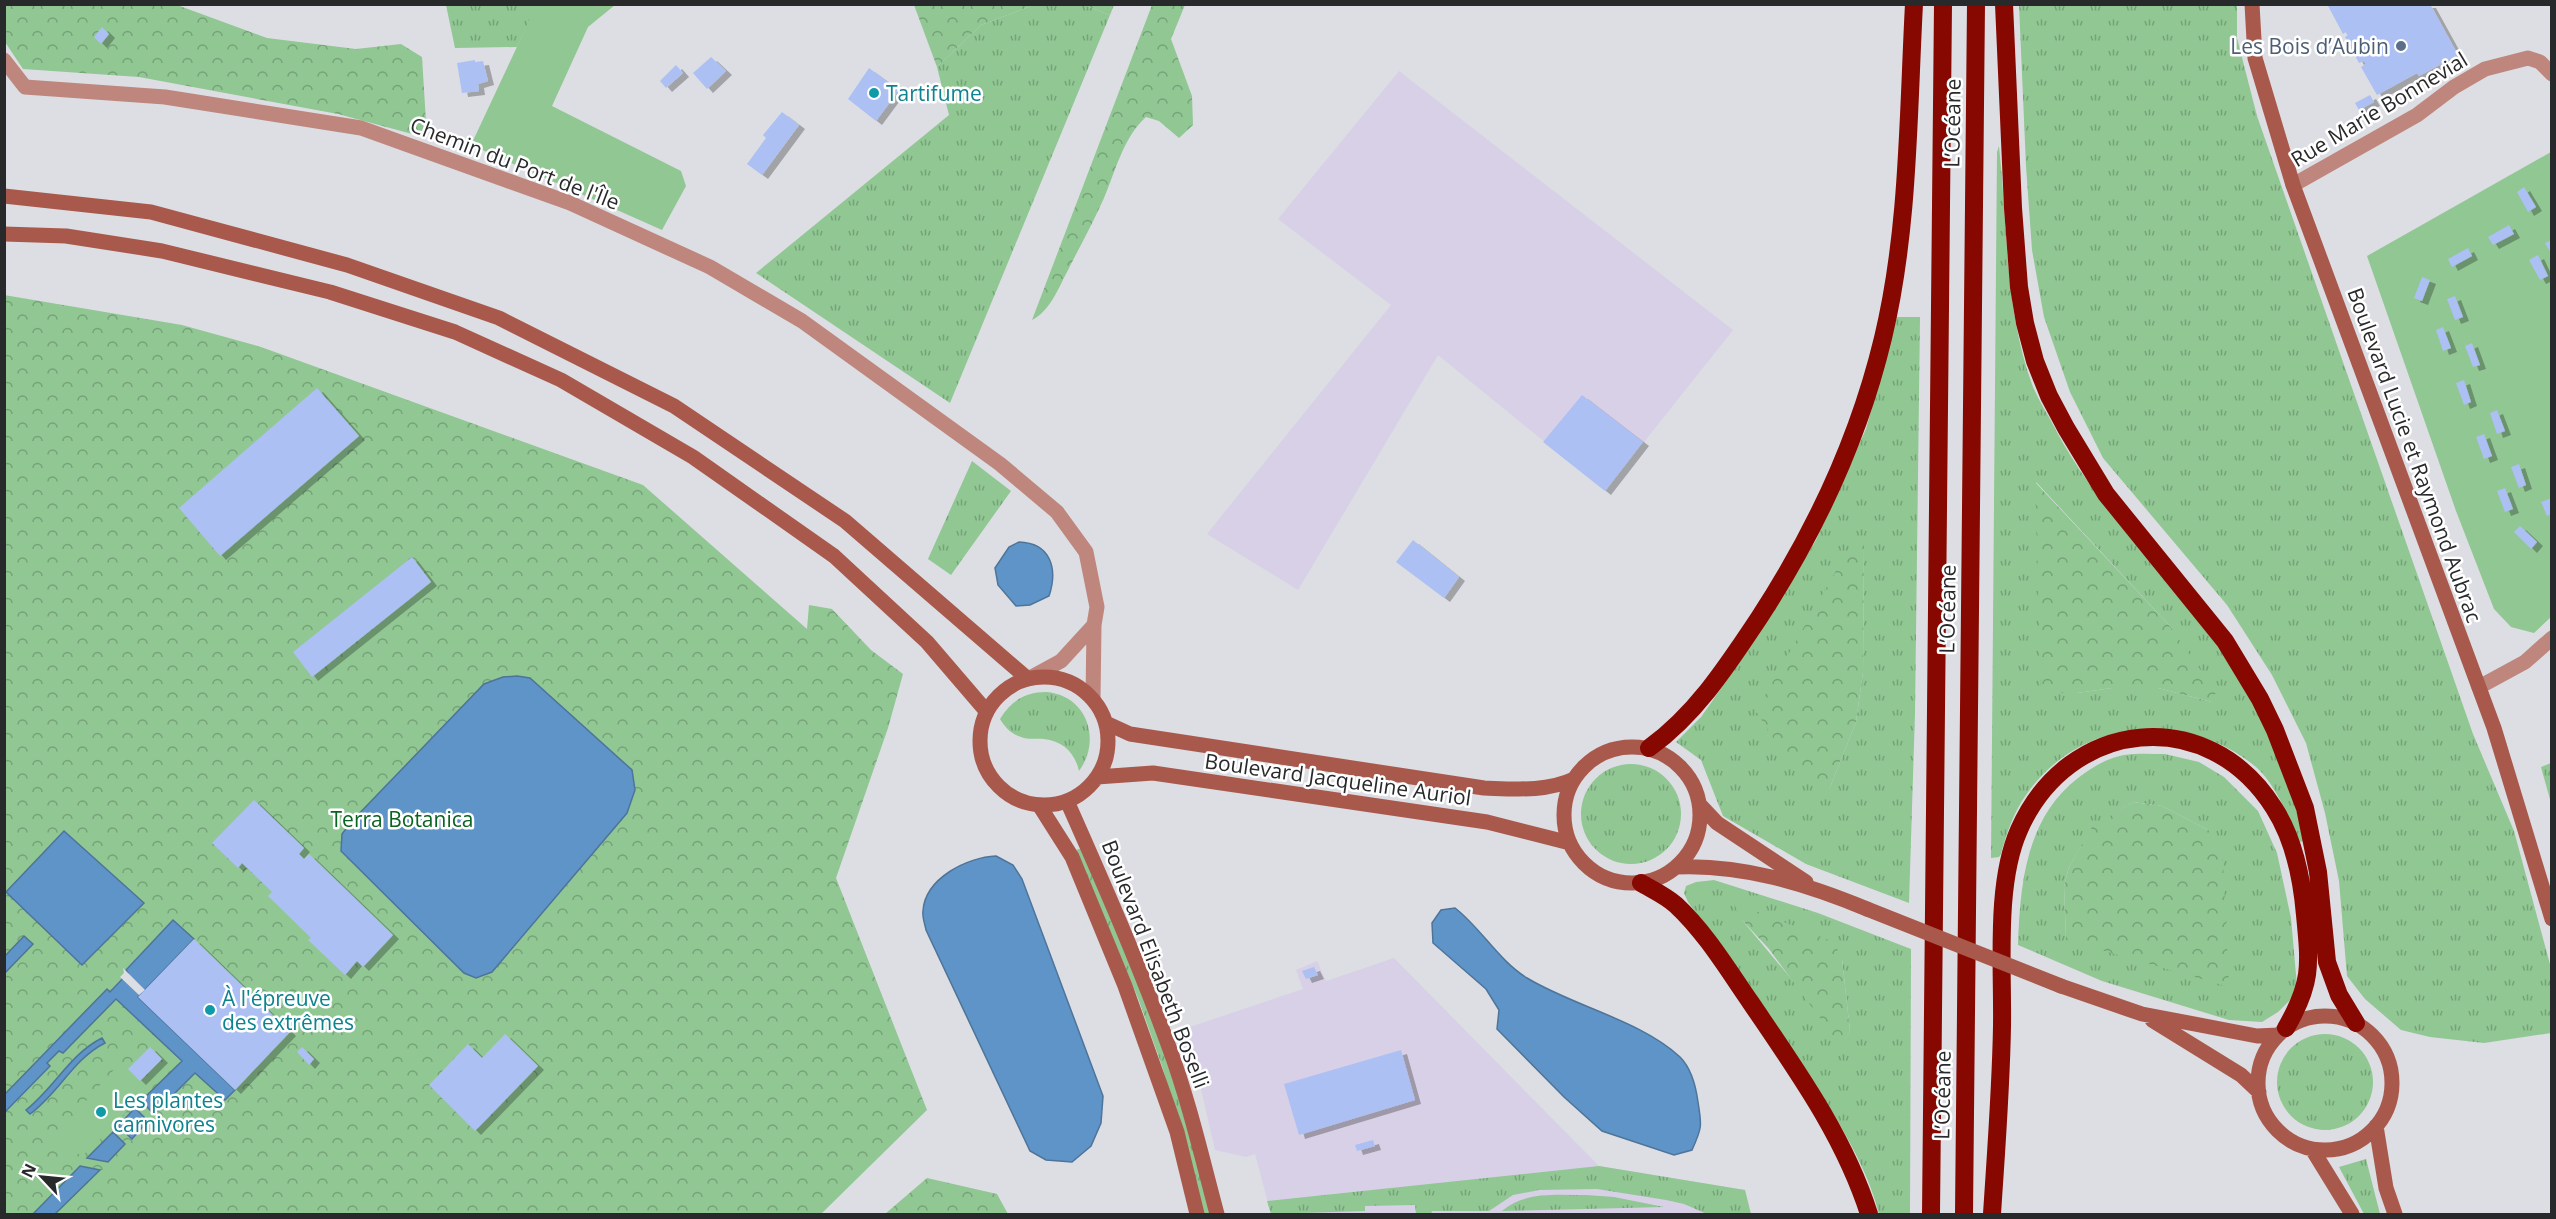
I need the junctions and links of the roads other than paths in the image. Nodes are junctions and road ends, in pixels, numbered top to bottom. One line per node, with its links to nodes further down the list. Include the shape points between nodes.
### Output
1 (1914, 4): 18 (highway, via 1893,287 1883,337 1855,430 1818,518 1764,610 1696,706)
2 (1943, 4): 38 (highway, L’Océane)
3 (1976, 4): 39 (highway, L’Océane)
4 (2004, 4): 30 (highway, via 2019,286 2035,361 2066,428 2106,494 2225,641 2276,730 2305,808 2318,872 2327,962 2339,995)
5 (2252, 4): 8 (main road, Boulevard Lucie et Raymond Aubrac, via 2255,58)
6 (4, 60): 11 (street, Chemin du Port de l'Île, via 25,87 165,98 361,128 570,203 710,267 802,321 1000,464 1057,512 1086,552 1097,607)
7 (2552, 74): 8 (street, Rue Marie Bonnevial, via 2540,62 2528,58 2484,69 2417,115)
8 (2293, 186): 14 (main road, Boulevard Lucie et Raymond Aubrac)
9 (4, 196): 13 (main road, via 151,212 347,265 499,318 674,406 845,521)
10 (4, 234): 16 (main road, via 66,237 162,251 330,292 455,332 561,380 693,458 834,556 913,629)
11 (1094, 625): 13 (street, via 1061,661); 15 (street, Chemin du Port de l'Île)
12 (2552, 638): 14 (street, via 2525,662)
13 (1028, 679): 15 (main road, via 1064,680); 16 (main road, via 1004,691)
14 (2479, 687): 28 (main road, Boulevard Lucie et Raymond Aubrac, via 2513,785)
15 (1093, 699): 17 (main road)
16 (987, 712): 22 (main road, via 980,742 988,773 1011,796)
17 (1106, 723): 19 (main road, via 1108,748); 20 (main road, Boulevard Jacqueline Auriol, via 1130,734 1484,788 1524,790 1552,787)
18 (1649, 748): 20 (main road, via 1611,750 1594,758); 23 (main road, via 1668,756 1683,769)
19 (1097, 777): 21 (main road, via 1084,792); 24 (main road, Boulevard Jacqueline Auriol, via 1153,773 1487,822)
20 (1574, 779): 24 (main road, via 1564,806 1564,825)
21 (1067, 801): 22 (main road); 36 (main road, Boulevard Elisabeth Boselli, via 1169,1047)
22 (1040, 805): 35 (main road, via 1072,857 1125,986 1176,1132)
23 (1700, 805): 25 (main road, via 1695,840); 27 (main road, via 1724,828)
24 (1570, 843): 26 (main road, via 1587,866 1603,877)
25 (1676, 867): 26 (main road); 27 (main road, via 1711,866 1750,872)
26 (1641, 883): 37 (highway, via 1692,921 1754,1007 1816,1101 1853,1169)
27 (1819, 890): 29 (main road, bridge)
28 (2552, 919)
29 (2142, 1014): 31 (main road, via 2257,1036); 32 (main road, via 2241,1075)
30 (2356, 1023): 31 (main road, via 2315,1016); 33 (main road, via 2380,1045 2390,1065 2391,1097)
31 (2282, 1032): 32 (main road, via 2261,1064); 40 (highway, via 2302,1001 2309,965 2297,864 2275,808 2229,759 2189,741 2127,739 2085,753 2049,780 2018,830 2010,856 2005,884)
32 (2259, 1092): 34 (main road, via 2273,1126 2294,1143)
33 (2376, 1126): 34 (main road, via 2352,1145); 42 (main road, via 2386,1188)
34 (2312, 1149): 41 (main road)
35 (1197, 1215)
36 (1217, 1215)
37 (1869, 1215)
38 (1931, 1215)
39 (1964, 1215)
40 (1992, 1215)
41 (2352, 1215)
42 (2395, 1215)

